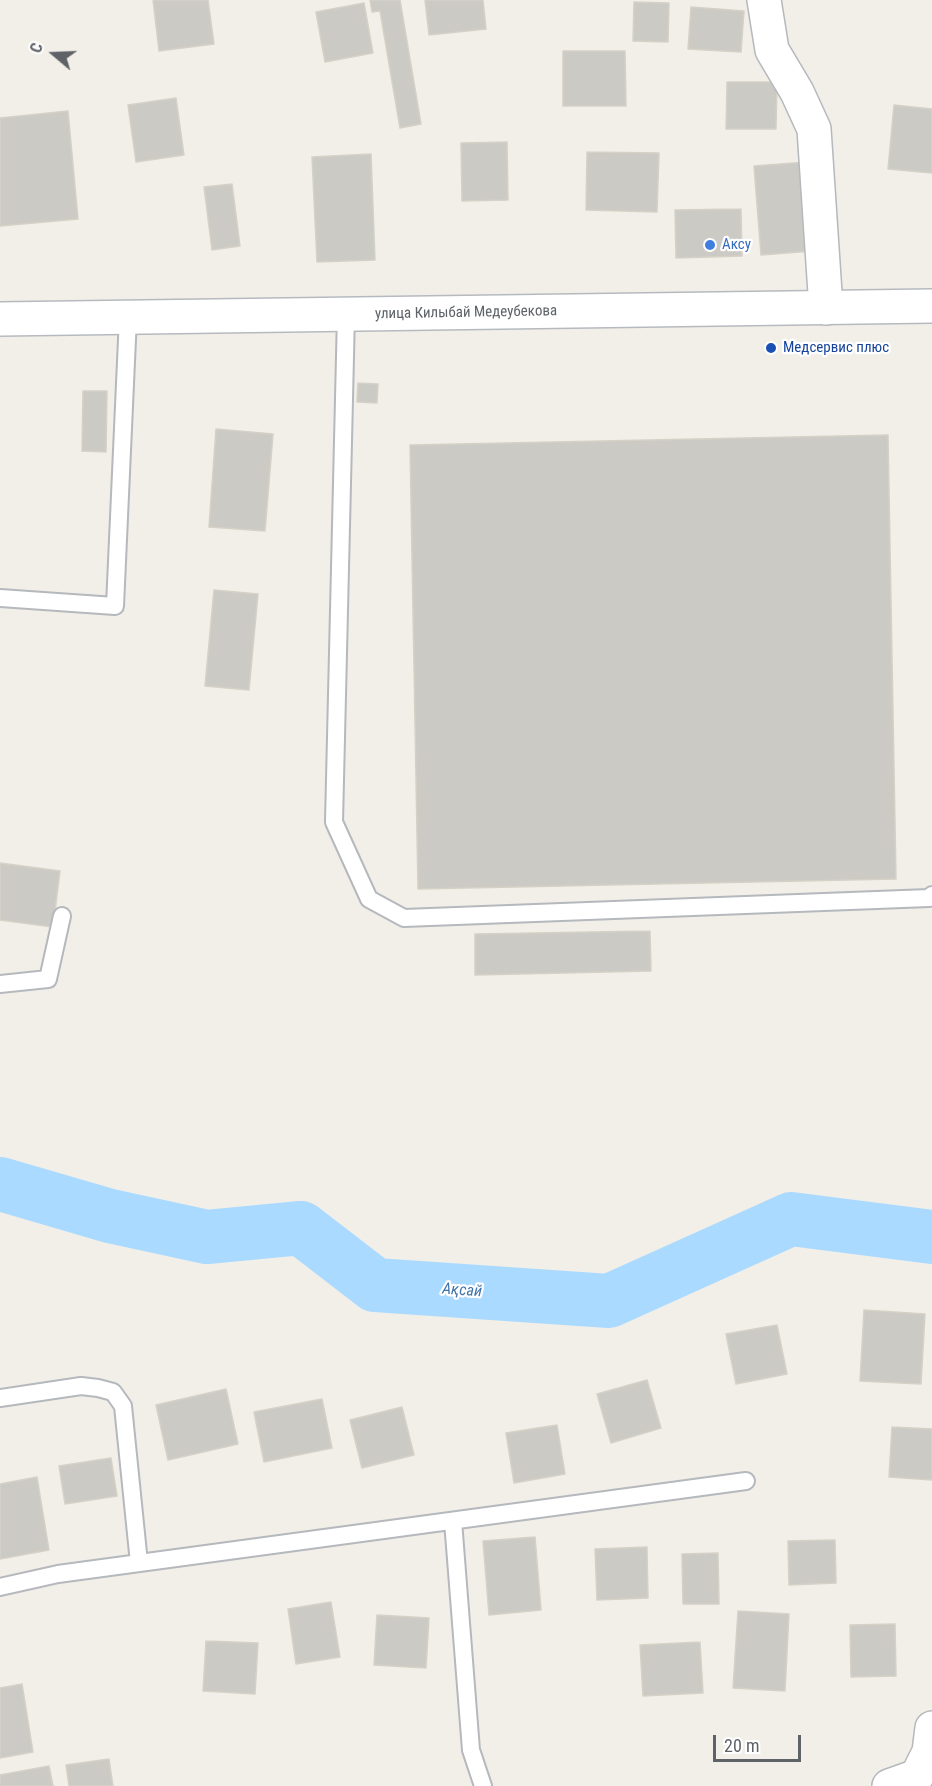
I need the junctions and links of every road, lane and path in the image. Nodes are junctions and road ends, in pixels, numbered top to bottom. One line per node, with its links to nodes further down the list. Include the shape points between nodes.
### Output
1 (764, 0): 3 (main road, via 772,50 814,129)
2 (932, 306): 3 (main road, улица Килыбай Медеубекова)
3 (826, 308): 4 (main road, улица Килыбай Медеубекова)
4 (346, 314): 5 (main road, улица Килыбай Медеубекова); 8 (lane, via 334,822 369,899 404,918)
5 (128, 317): 6 (main road, улица Килыбай Медеубекова); 7 (lane, via 115,606)
6 (0, 319)
7 (0, 598)
8 (932, 895)
9 (62, 916): 10 (lane, via 48,979)
10 (0, 984)
11 (0, 1398): 14 (lane, via 81,1386 113,1392 123,1406)
12 (746, 1481): 13 (lane)
13 (453, 1521): 14 (lane); 17 (lane, via 471,1750)
14 (139, 1563): 15 (lane)
15 (0, 1587)
16 (932, 1728): 18 (main road, via 929,1752 917,1776)
17 (483, 1786)
18 (889, 1786)

